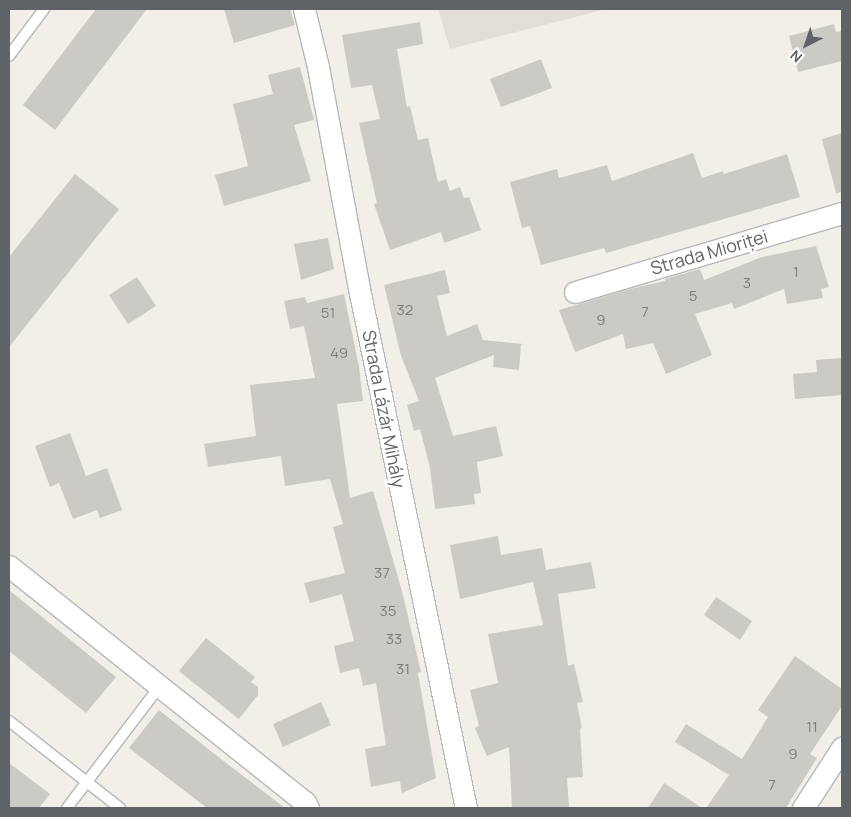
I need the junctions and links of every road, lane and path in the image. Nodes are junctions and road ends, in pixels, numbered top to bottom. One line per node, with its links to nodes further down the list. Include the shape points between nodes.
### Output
1 (44, 9): 3 (lane)
2 (304, 9): 14 (street, Strada Lázár Mihály)
3 (9, 56)
4 (842, 213): 5 (street, Strada Mioriței)
5 (575, 292)
6 (9, 566): 7 (street)
7 (160, 686): 10 (lane); 13 (street, via 305,802)
8 (9, 721): 10 (lane)
9 (842, 748): 15 (street)
10 (87, 782): 11 (lane); 12 (lane)
11 (67, 808)
12 (120, 808)
13 (308, 808)
14 (466, 808)
15 (803, 808)

